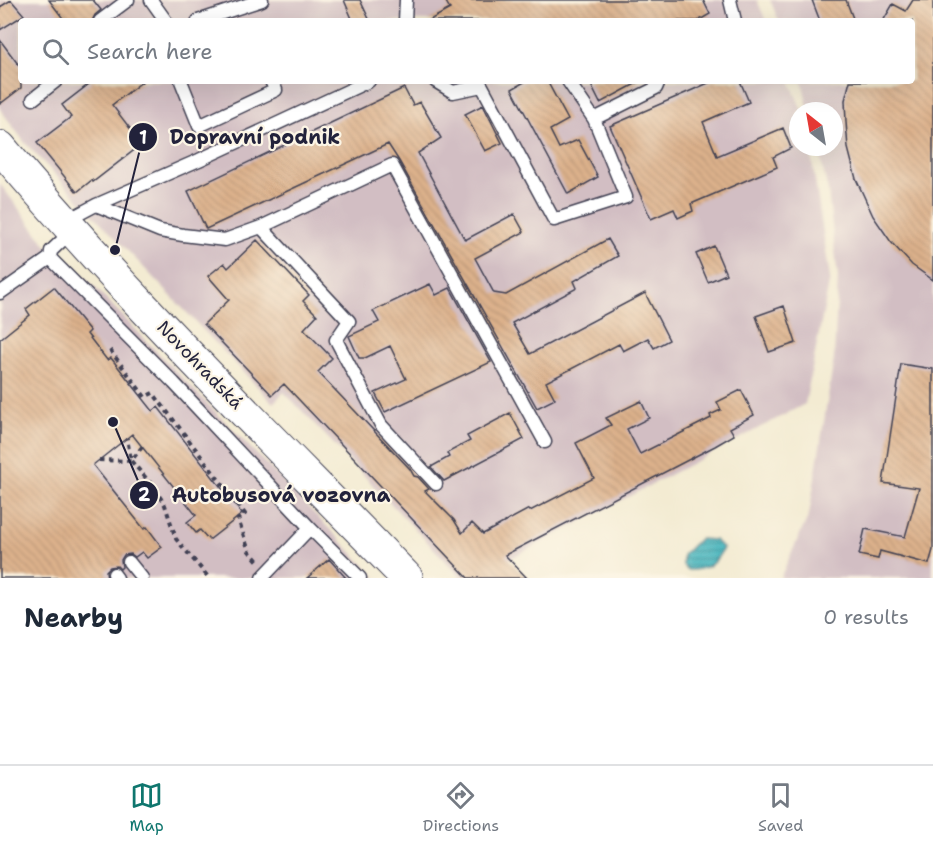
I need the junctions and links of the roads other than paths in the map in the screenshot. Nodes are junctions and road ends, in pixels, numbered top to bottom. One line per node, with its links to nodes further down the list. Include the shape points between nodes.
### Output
1 (128, 0): 6 (lane)
2 (151, 0): 7 (lane)
3 (262, 0): 8 (lane)
4 (406, 0): 9 (lane)
5 (730, 0): 10 (lane)
6 (104, 18)
7 (164, 18)
8 (207, 18)
9 (405, 18)
10 (734, 18)
11 (52, 84): 19 (lane)
12 (186, 84): 13 (lane, via 199,126 276,90)
13 (273, 84)
14 (353, 84): 22 (lane, via 199,160)
15 (440, 84): 16 (lane, via 453,92)
16 (487, 84): 20 (lane, via 554,220 626,197)
17 (570, 84): 20 (lane)
18 (658, 84): 20 (lane)
19 (33, 99)
20 (594, 119)
21 (0, 147): 23 (main road, Novohradská)
22 (96, 205): 23 (lane); 24 (lane, via 160,231 183,235 225,240)
23 (68, 226): 25 (lane); 34 (main road, Novohradská)
24 (261, 227): 27 (lane, via 392,165); 28 (lane, via 349,321 336,340 381,425)
25 (50, 258): 26 (lane); 29 (lane)
26 (0, 293)
27 (545, 442)
28 (436, 484)
29 (310, 528): 31 (lane); 33 (lane)
30 (129, 562): 32 (lane)
31 (266, 575)
32 (142, 578)
33 (360, 578)
34 (407, 578)

